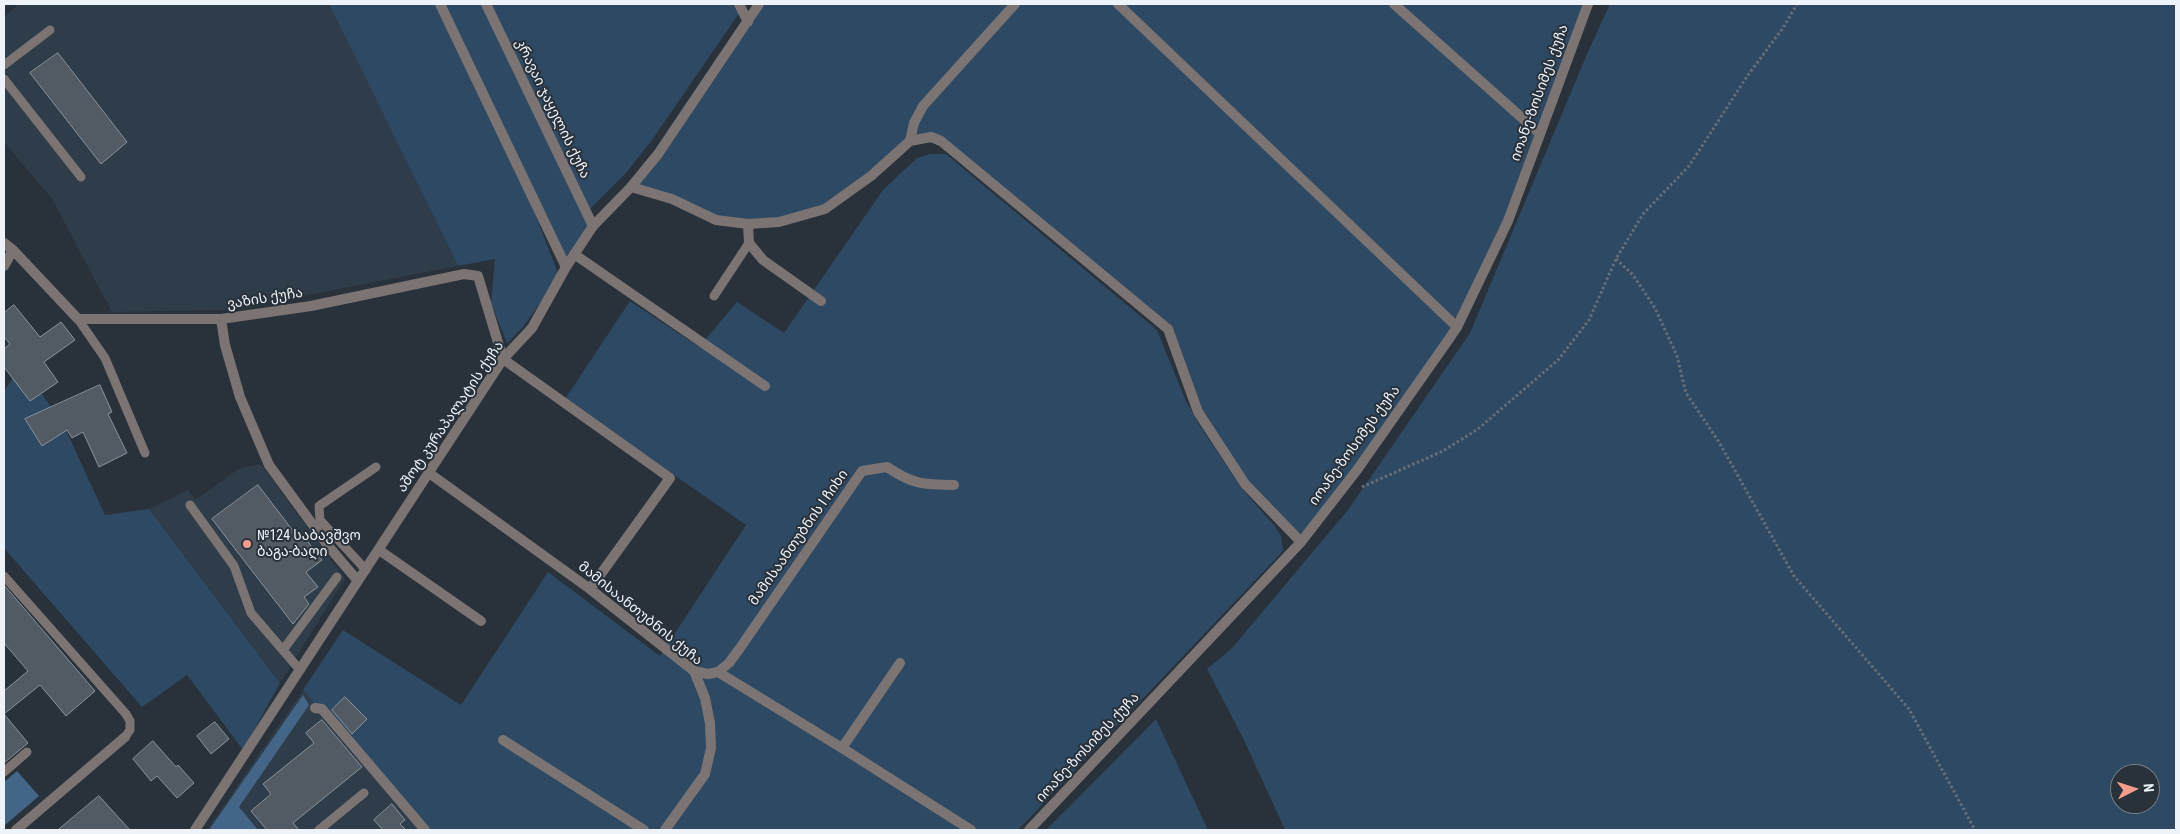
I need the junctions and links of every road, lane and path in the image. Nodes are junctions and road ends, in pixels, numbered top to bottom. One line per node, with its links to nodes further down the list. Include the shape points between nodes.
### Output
1 (440, 4): 26 (street)
2 (486, 4): 19 (street, კრავაი ჯაყელის ქუჩა)
3 (739, 4): 10 (street)
4 (759, 4): 10 (street, აშოტ კურაპალატის ქუჩა)
5 (1015, 4): 15 (street, via 923,106 914,123)
6 (1118, 4): 31 (street)
7 (1394, 4): 14 (street)
8 (1588, 4): 14 (street, იოანე-ზოსიმეს ქუჩა)
9 (1797, 4): 24 (path, via 1689,166 1643,214)
10 (748, 22): 17 (street, აშოტ კურაპალატის ქუჩა, via 658,154)
11 (50, 30): 12 (lane)
12 (4, 65)
13 (4, 79): 16 (lane)
14 (1539, 133): 31 (street, იოანე-ზოსიმეს ქუჩა, via 1508,221)
15 (910, 141): 18 (street, via 871,176 825,209 779,222); 40 (street, via 931,137 941,142 1168,329 1198,412 1245,484)
16 (80, 177)
17 (631, 187): 18 (street, via 672,199 716,220); 19 (street, აშოტ კურაპალატის ქუჩა)
18 (748, 224): 21 (street)
19 (593, 226): 23 (street, აშოტ კურაპალატის ქუჩა)
20 (4, 243): 22 (street)
21 (749, 243): 27 (lane); 28 (street, via 764,260)
22 (13, 250): 25 (street); 29 (street)
23 (574, 254): 26 (street, აშოტ კურაპალატის ქუჩა); 33 (street)
24 (1616, 259): 38 (path, via 1589,320 1558,360 1478,429 1443,451); 68 (path, via 1634,275 1655,308 1677,356 1686,393 1724,451 1794,576 1909,709)
25 (4, 266)
26 (566, 267): 32 (street, აშოტ კურაპალატის ქუჩა, via 532,328)
27 (714, 296)
28 (821, 300)
29 (78, 319): 30 (street, ვაზის ქუჩა); 34 (lane, via 105,358)
30 (221, 319): 32 (street, ვაზის ქუჩა, via 311,306 464,274 478,276); 45 (street, via 240,397 269,465)
31 (1456, 327): 40 (street, იოანე-ზოსიმეს ქუჩა, via 1357,470)
32 (503, 359): 36 (street, აშოტ კურაპალატის ქუჩა); 46 (street, via 670,478)
33 (765, 386)
34 (145, 453)
35 (376, 467): 42 (lane, via 319,506 320,520)
36 (428, 474): 41 (street, აშოტ კურაპალატის ქუჩა); 46 (street, მამისაანთუბნის ქუჩა)
37 (954, 485): 52 (street, მამისაანთუბნის I ჩიხი, via 927,485 906,480 886,467 862,471 740,648)
38 (1360, 488)
39 (190, 505): 48 (lane, via 234,566 251,613)
40 (1300, 542): 67 (street, იოანე-ზოსიმეს ქუჩა)
41 (379, 550): 42 (street, აშოტ კურაპალატის ქუჩა); 47 (street)
42 (366, 570): 45 (street, აშოტ კურაპალატის ქუჩა)
43 (4, 576): 54 (lane, via 126,714 130,730)
44 (338, 577): 48 (lane)
45 (358, 581): 50 (street, აშოტ კურაპალატის ქუჩა)
46 (590, 589): 51 (street, მამისაანთუბნის ქუჩა)
47 (481, 622)
48 (283, 650): 50 (lane)
49 (900, 663): 56 (street)
50 (300, 670): 61 (street, აშოტ კურაპალატის ქუჩა)
51 (694, 671): 52 (street); 65 (street, მამისაანთუბნის ქუჩა, via 705,698 711,748 705,774)
52 (718, 672): 56 (street)
53 (315, 708): 63 (street, via 322,709)
54 (125, 737): 60 (street)
55 (502, 740): 64 (street)
56 (842, 748): 66 (street)
57 (27, 752): 58 (lane)
58 (4, 772)
59 (364, 793): 62 (lane)
60 (16, 830)
61 (194, 830)
62 (319, 830)
63 (425, 830)
64 (644, 830)
65 (665, 830)
66 (971, 830)
67 (1029, 830)
68 (1975, 830)

